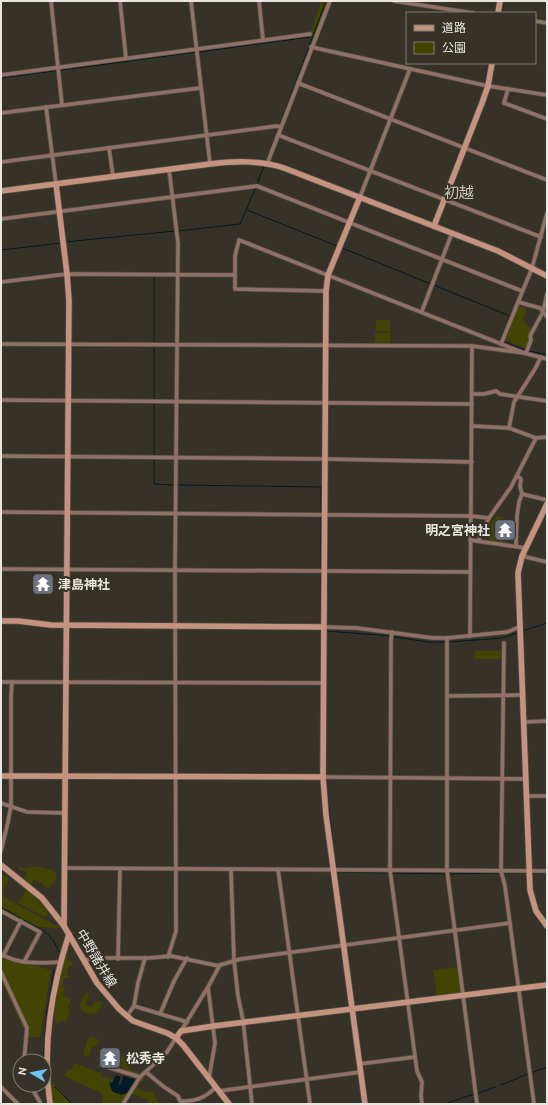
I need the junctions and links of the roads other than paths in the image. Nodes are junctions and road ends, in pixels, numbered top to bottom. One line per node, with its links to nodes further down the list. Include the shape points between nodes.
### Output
1 (51, 1): 18 (street)
2 (120, 1): 16 (street)
3 (191, 1): 15 (street)
4 (259, 1): 13 (street)
5 (330, 1): 14 (street)
6 (394, 1): 8 (street)
7 (500, 1): 9 (street)
8 (466, 12)
9 (498, 12)
10 (536, 21): 11 (street)
11 (547, 22)
12 (310, 34): 13 (street)
13 (263, 40): 15 (street)
14 (311, 47): 19 (street); 21 (street)
15 (195, 49): 16 (street); 23 (street)
16 (126, 58): 18 (street)
17 (492, 64): 22 (street)
18 (57, 67): 20 (street); 26 (street)
19 (410, 69): 22 (street); 29 (street)
20 (1, 75)
21 (298, 83): 29 (street); 31 (street)
22 (488, 86): 24 (street); 34 (street)
23 (200, 88): 26 (street); 33 (street)
24 (508, 89): 25 (street); 30 (street, via 504,103)
25 (547, 95)
26 (62, 105): 27 (street)
27 (46, 108): 28 (street); 36 (street)
28 (1, 113)
29 (390, 119): 34 (street); 41 (street)
30 (547, 119)
31 (281, 128): 32 (street); 33 (street, via 277,126)
32 (278, 135): 39 (street); 41 (street)
33 (206, 136): 35 (street); 38 (street)
34 (465, 147): 43 (street); 48 (street)
35 (109, 148): 36 (street); 42 (street)
36 (52, 156): 37 (street); 44 (street)
37 (1, 162)
38 (210, 164): 39 (street, via 237,161); 40 (street)
39 (267, 164): 47 (street)
40 (169, 169): 42 (street); 46 (street)
41 (370, 171): 47 (street); 48 (street)
42 (113, 176): 44 (street)
43 (547, 180)
44 (56, 184): 45 (street); 49 (street)
45 (1, 191)
46 (173, 197): 49 (street); 52 (street, via 257,186); 62 (street, via 178,243)
47 (360, 197): 52 (street); 53 (street)
48 (444, 200): 53 (street); 56 (street)
49 (59, 212): 51 (street); 59 (street)
50 (547, 213): 54 (street)
51 (1, 219)
52 (349, 223): 57 (street); 61 (street)
53 (434, 226): 55 (street)
54 (545, 230): 56 (street)
55 (452, 233): 57 (street); 58 (street)
56 (540, 238): 58 (street)
57 (442, 260): 66 (street); 69 (street)
58 (532, 268): 63 (street); 66 (street)
59 (67, 274): 62 (street); 64 (street); 73 (street)
60 (234, 275): 61 (street, via 239,240); 62 (street); 65 (street, via 234,289)
61 (328, 275): 65 (street); 69 (street)
62 (178, 276): 75 (street)
63 (547, 276)
64 (1, 282)
65 (326, 290): 76 (street)
66 (522, 291): 68 (street)
67 (547, 294): 70 (street)
68 (518, 302): 70 (street, via 540,308); 74 (street)
69 (422, 311): 74 (street)
70 (543, 312): 71 (street); 78 (street, via 530,336 531,340)
71 (547, 317)
72 (1, 344): 73 (street)
73 (68, 344): 75 (street); 84 (street)
74 (501, 344): 78 (street)
75 (178, 345): 76 (street); 85 (street)
76 (326, 346): 77 (street); 87 (street)
77 (472, 346): 78 (street); 81 (street)
78 (525, 353): 79 (street)
79 (541, 357): 80 (street); 82 (street)
80 (547, 359)
81 (472, 394): 82 (street, via 496,391 500,394); 88 (street)
82 (518, 396): 86 (street); 90 (street, via 514,402)
83 (1, 400): 84 (street)
84 (68, 401): 85 (street); 94 (street)
85 (177, 401): 87 (street); 95 (street)
86 (547, 401)
87 (325, 403): 88 (street); 96 (street)
88 (472, 404): 89 (street)
89 (472, 426): 90 (street); 97 (street)
90 (509, 428): 92 (street)
91 (547, 437): 92 (street)
92 (536, 438): 98 (street)
93 (1, 456): 94 (street)
94 (68, 457): 95 (street); 103 (street)
95 (177, 458): 96 (street); 104 (street)
96 (325, 459): 97 (street); 105 (street)
97 (472, 462): 106 (street)
98 (517, 476): 99 (street, via 521,479); 107 (street)
99 (522, 494): 100 (street); 110 (street, via 517,516)
100 (547, 500)
101 (547, 504): 111 (street)
102 (1, 512): 103 (street)
103 (68, 513): 104 (street); 115 (street)
104 (176, 513): 105 (street); 116 (street)
105 (325, 514): 106 (street); 117 (street)
106 (471, 516): 107 (street); 108 (street)
107 (490, 518): 109 (street)
108 (470, 540): 109 (street); 118 (street)
109 (478, 541): 110 (street)
110 (516, 545): 111 (street)
111 (526, 548): 112 (street)
112 (522, 556): 113 (street); 123 (street, via 518,573)
113 (547, 562)
114 (1, 569): 115 (street)
115 (68, 569): 116 (street); 120 (street)
116 (175, 569): 117 (street); 121 (street)
117 (324, 570): 118 (street); 122 (street)
118 (470, 572): 125 (street)
119 (1, 621): 120 (street)
120 (66, 626): 121 (street); 130 (street)
121 (176, 626): 122 (street); 131 (street)
122 (324, 627): 124 (street); 132 (street)
123 (519, 627): 125 (street, via 507,632); 134 (street)
124 (392, 632): 126 (street); 143 (street)
125 (470, 636): 126 (street)
126 (447, 638): 135 (street)
127 (504, 643): 133 (street)
128 (1, 682): 129 (street)
129 (12, 682): 130 (street); 139 (street)
130 (66, 682): 131 (street); 140 (street)
131 (176, 683): 132 (street); 141 (street)
132 (324, 683): 142 (street)
133 (502, 695): 134 (street); 135 (street); 146 (street)
134 (522, 695): 137 (street)
135 (447, 696): 144 (street)
136 (547, 721): 137 (street)
137 (523, 722): 145 (street)
138 (1, 776): 139 (street)
139 (11, 776): 140 (street); 150 (street)
140 (66, 776): 141 (street); 151 (street)
141 (176, 777): 142 (street); 158 (street)
142 (323, 777): 143 (street); 157 (street)
143 (390, 778): 144 (street); 160 (street)
144 (447, 778): 146 (street); 161 (street)
145 (526, 779): 146 (street); 147 (street)
146 (502, 780): 162 (street)
147 (526, 796): 148 (street); 163 (street)
148 (547, 796)
149 (1, 803): 150 (street)
150 (10, 806): 151 (street, via 27,812); 152 (street)
151 (66, 813): 154 (street)
152 (1, 851)
153 (1, 865): 168 (street, 中野諸井線, via 42,898)
154 (65, 868): 155 (street); 168 (street)
155 (120, 869): 158 (street); 179 (street)
156 (278, 869): 157 (street); 159 (street); 174 (street)
157 (334, 869): 160 (street); 173 (street)
158 (176, 870): 159 (street); 176 (street, via 176,931)
159 (231, 870): 181 (street)
160 (390, 870): 161 (street); 172 (street)
161 (447, 870): 162 (street); 170 (street)
162 (501, 870): 163 (street); 167 (street)
163 (529, 871): 164 (street); 169 (street, via 533,902)
164 (547, 871)
165 (1, 912): 166 (street)
166 (21, 921): 175 (street); 182 (street, via 40,932)
167 (510, 923): 170 (street); 188 (street)
168 (64, 926): 171 (street, 中野諸井線)
169 (547, 926)
170 (455, 931): 172 (street); 189 (street)
171 (69, 934): 180 (street, 中野諸井線); 183 (street)
172 (399, 938): 173 (street); 190 (street)
173 (344, 946): 174 (street); 192 (street)
174 (289, 952): 181 (street); 194 (street)
175 (2, 955): 182 (street)
176 (168, 957): 177 (street); 178 (street)
177 (145, 958): 179 (street); 191 (street)
178 (186, 958): 184 (street); 193 (street)
179 (118, 959): 180 (street)
180 (84, 960): 195 (street, 中野諸井線, via 104,993)
181 (234, 960): 184 (street); 197 (street)
182 (24, 962): 183 (street)
183 (60, 962): 216 (street, via 48,1042)
184 (219, 966): 187 (street)
185 (1, 972): 201 (street, via 27,1028)
186 (547, 985): 188 (street)
187 (208, 987): 196 (street); 198 (street)
188 (519, 988): 189 (street); 224 (street)
189 (463, 995): 190 (street); 223 (street)
190 (407, 1003): 192 (street); 202 (street)
191 (134, 1006): 193 (street); 195 (street)
192 (352, 1008): 194 (street); 203 (street)
193 (160, 1014): 196 (street)
194 (298, 1015): 197 (street); 209 (street)
195 (127, 1016): 200 (street, 中野諸井線, via 133,1021)
196 (187, 1022): 199 (street)
197 (243, 1022): 198 (street); 210 (street)
198 (214, 1026): 199 (street); 208 (street, via 215,1043)
199 (181, 1031): 200 (street)
200 (176, 1038): 205 (street, via 167,1052); 208 (street, 中野諸井線)
201 (25, 1053)
202 (415, 1056): 203 (street); 222 (street, via 418,1075 422,1082)
203 (359, 1064): 206 (street)
204 (101, 1065): 207 (street)
205 (146, 1072): 207 (street); 212 (street, via 178,1096 180,1101 202,1099)
206 (360, 1072): 209 (street); 221 (street)
207 (140, 1078): 217 (street)
208 (209, 1078): 212 (street, 中野諸井線)
209 (306, 1080): 210 (street); 220 (street)
210 (251, 1086): 212 (street); 219 (street)
211 (1, 1088): 214 (street)
212 (217, 1089): 218 (street, 中野諸井線)
213 (35, 1093): 215 (street)
214 (18, 1104)
215 (41, 1104)
216 (50, 1104)
217 (123, 1104)
218 (229, 1104)
219 (252, 1104)
220 (310, 1104)
221 (365, 1104)
222 (422, 1104)
223 (478, 1104)
224 (534, 1104)

